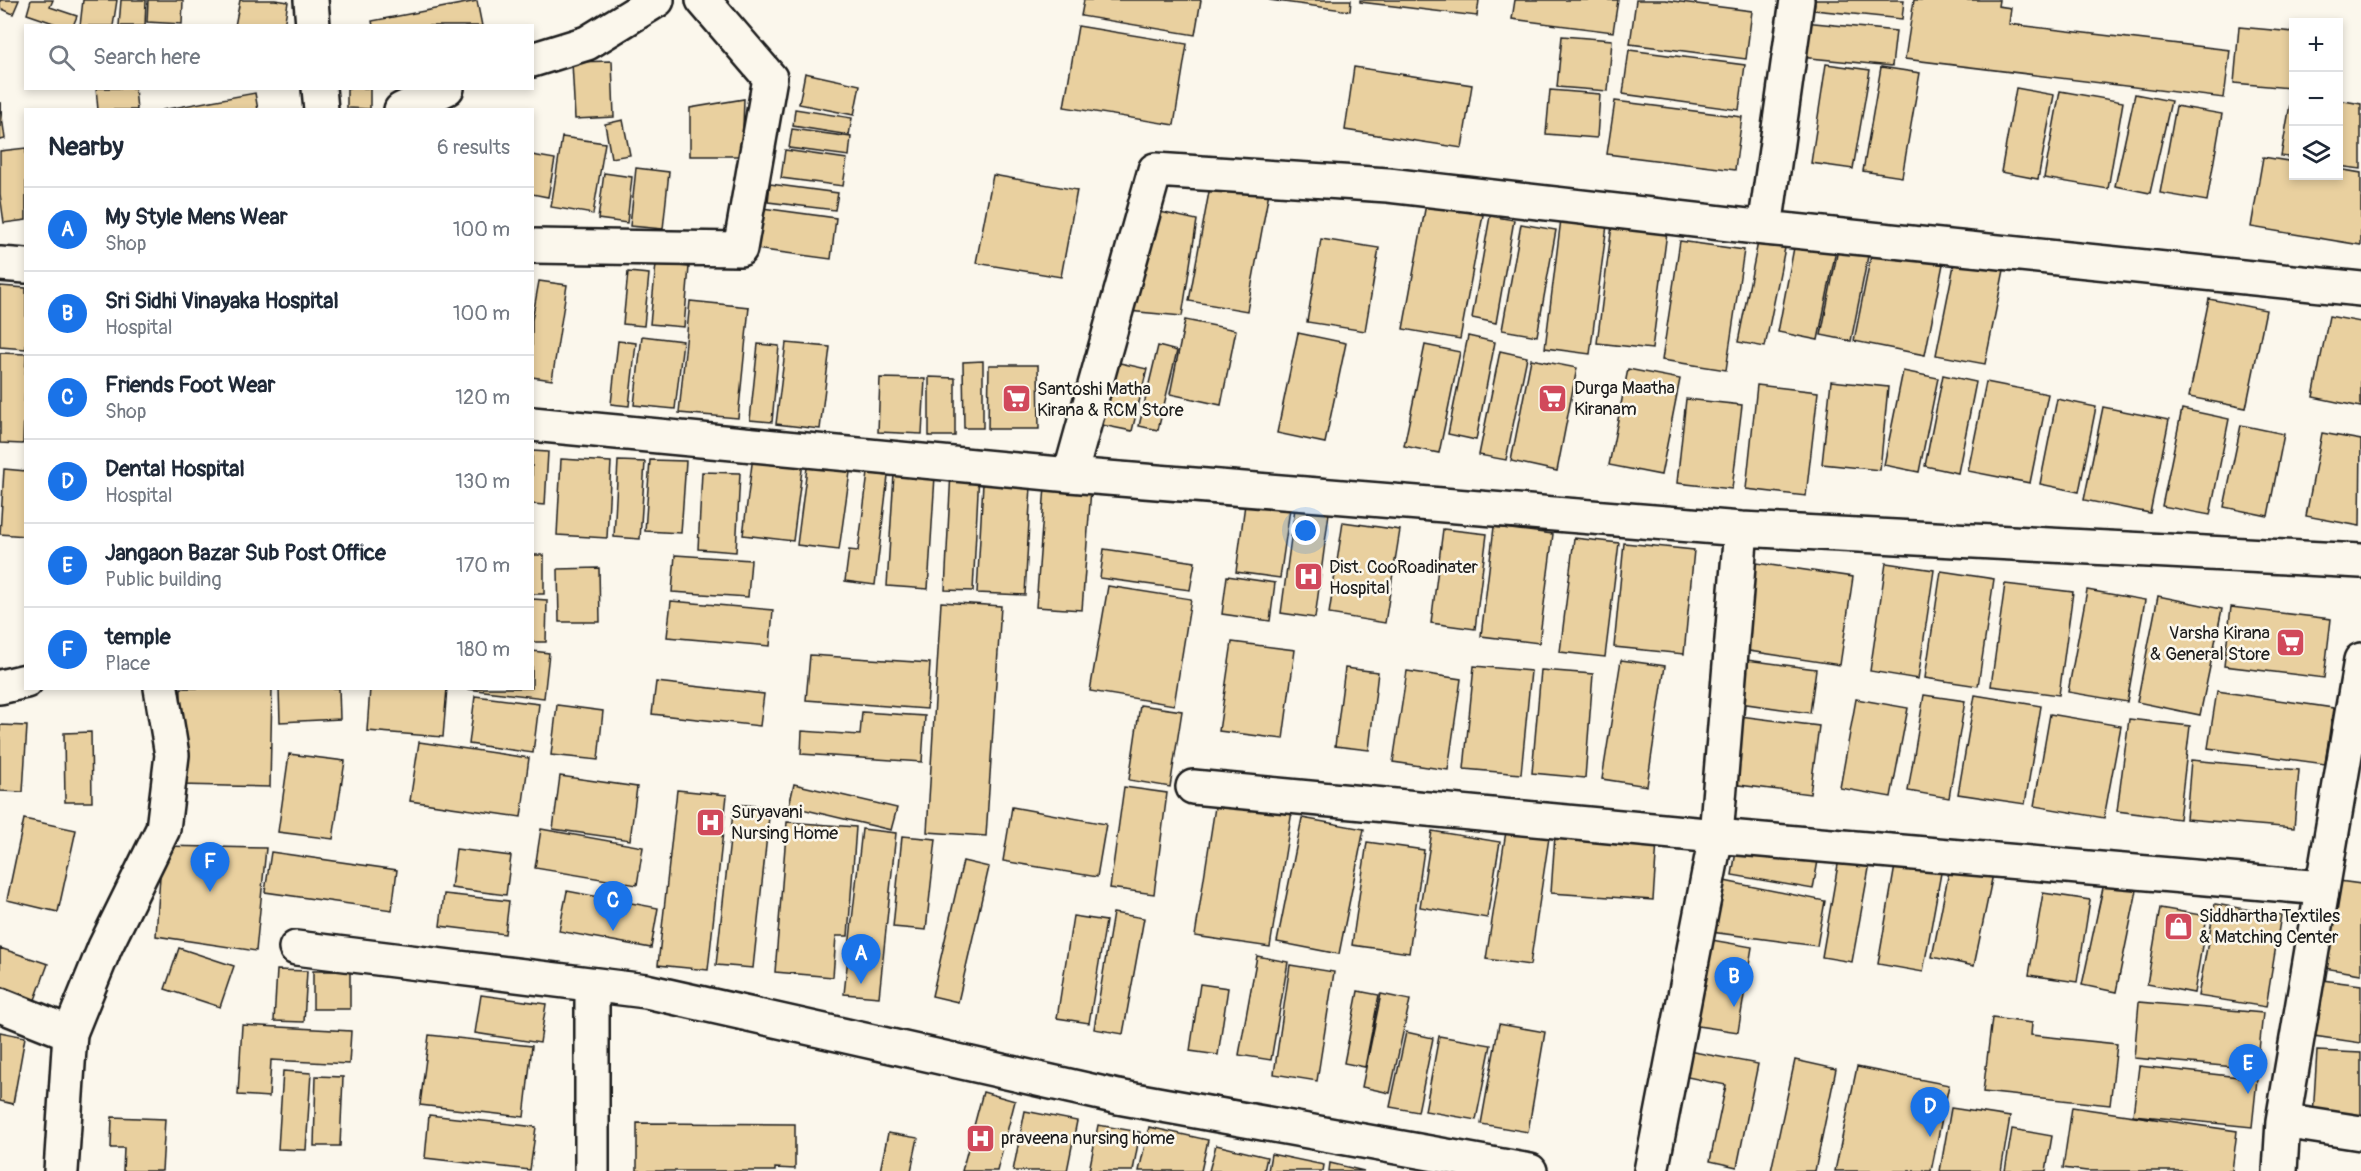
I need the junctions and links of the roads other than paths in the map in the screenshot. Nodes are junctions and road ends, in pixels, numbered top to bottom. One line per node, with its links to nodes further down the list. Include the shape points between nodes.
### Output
1 (311, 0): 5 (street)
2 (657, 0): 6 (street, via 587,43)
3 (703, 0): 12 (street, via 770,78 740,249)
4 (1797, 0): 11 (street)
5 (313, 24)
6 (534, 59)
7 (319, 90): 9 (street)
8 (443, 90): 10 (street)
9 (321, 108)
10 (405, 108)
11 (1765, 228): 15 (street); 17 (street, via 1388,185 1155,170)
12 (534, 246)
13 (0, 264): 14 (street)
14 (24, 266)
15 (2361, 289)
16 (534, 424): 17 (street)
17 (1070, 475): 18 (street)
18 (1741, 529): 19 (street); 25 (street)
19 (2361, 561)
20 (2361, 660): 26 (street)
21 (24, 681): 22 (street)
22 (0, 687)
23 (161, 690): 30 (street, via 172,754 163,829 105,947)
24 (1194, 786): 25 (street)
25 (1716, 836): 26 (street); 36 (street)
26 (2322, 888): 31 (street)
27 (296, 948): 28 (street)
28 (592, 985): 34 (street); 35 (street, via 646,992 1118,1097)
29 (0, 1005): 30 (street)
30 (70, 1033): 33 (street)
31 (2283, 1121): 32 (street); 37 (street)
32 (2361, 1133)
33 (61, 1171)
34 (592, 1171)
35 (1530, 1171)
36 (1651, 1171)
37 (2280, 1171)

